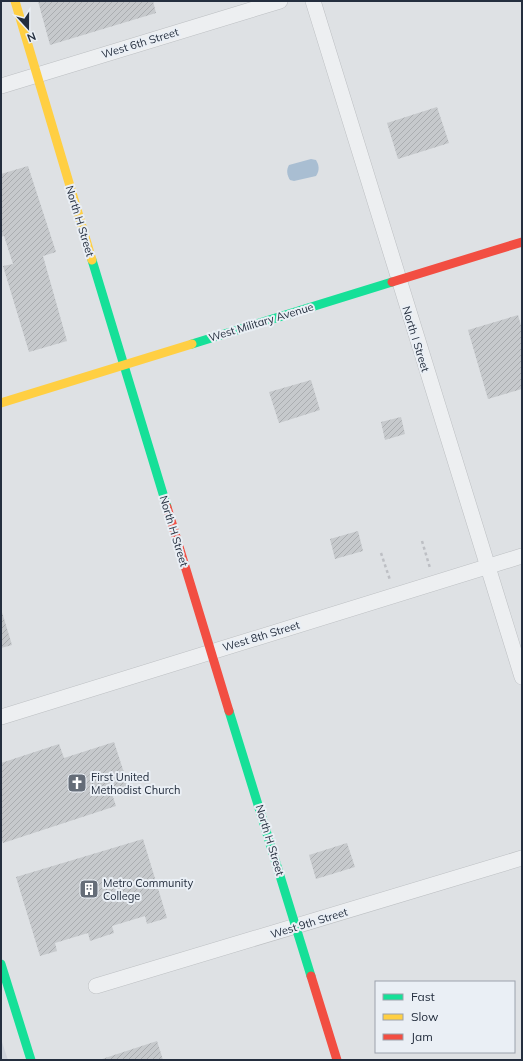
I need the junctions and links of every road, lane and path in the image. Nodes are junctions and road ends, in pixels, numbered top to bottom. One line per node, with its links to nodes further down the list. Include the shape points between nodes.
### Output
1 (14, 1): 4 (street, North H Street)
2 (280, 1): 4 (street, West 6th Street)
3 (313, 1): 7 (street, North I Street)
4 (37, 75): 5 (street, West 6th Street); 8 (street, North H Street)
5 (1, 86)
6 (522, 242): 7 (street, West Military Avenue)
7 (398, 280): 8 (street, West Military Avenue); 13 (street, North I Street)
8 (123, 365): 9 (street, West Military Avenue); 16 (street, North H Street)
9 (1, 403)
10 (422, 541): 14 (path)
11 (381, 553): 15 (path)
12 (522, 556): 13 (street, West 8th Street)
13 (487, 566): 16 (street, West 8th Street); 17 (street, North I Street)
14 (430, 571)
15 (391, 584)
16 (212, 651): 18 (street, West 8th Street); 20 (street, North H Street)
17 (522, 677)
18 (1, 717)
19 (522, 858): 20 (street, West 9th Street)
20 (297, 927): 22 (street, West 9th Street); 24 (street, North H Street)
21 (1, 964): 23 (street)
22 (96, 986)
23 (31, 1060)
24 (337, 1060)

